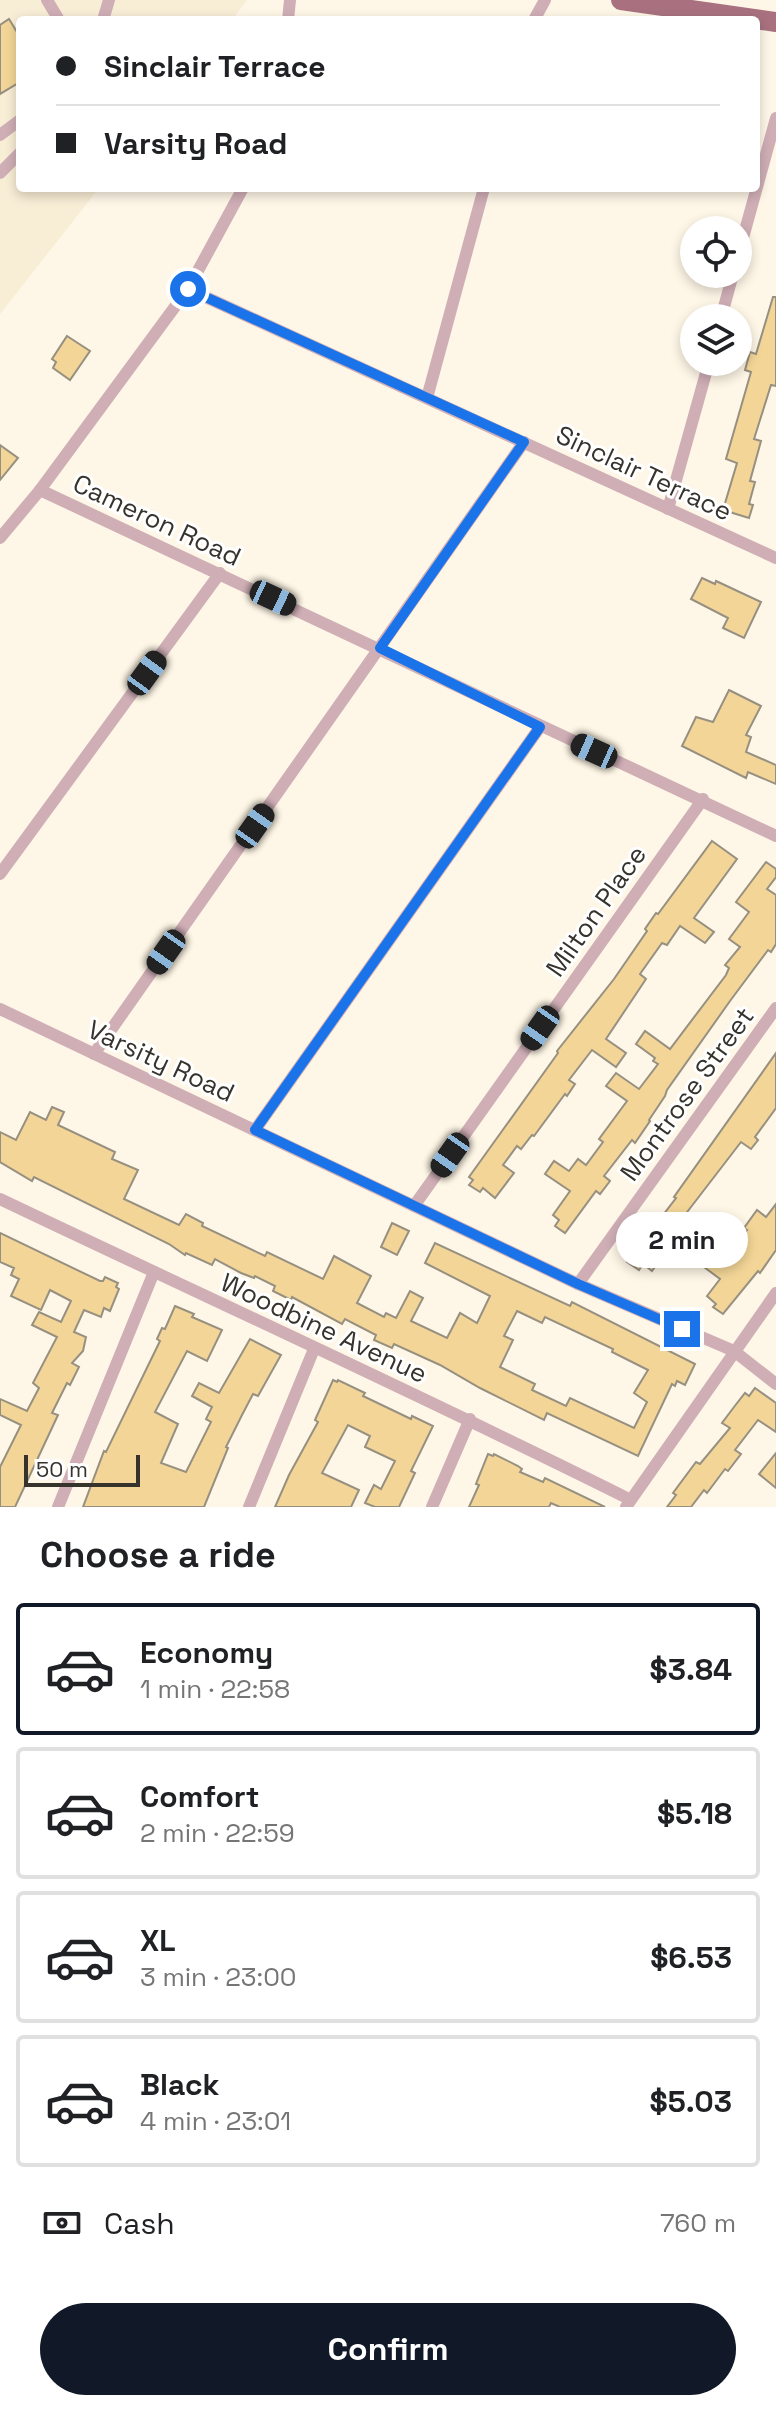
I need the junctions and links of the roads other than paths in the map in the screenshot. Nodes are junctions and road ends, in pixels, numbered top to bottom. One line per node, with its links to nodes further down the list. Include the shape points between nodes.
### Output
1 (621, 0): 2 (main road)
2 (734, 16)
3 (776, 118): 6 (street)
4 (16, 157): 5 (street)
5 (0, 173)
6 (760, 176)
7 (241, 192): 11 (street)
8 (483, 192): 13 (street)
9 (756, 192): 10 (street)
10 (749, 216)
11 (188, 289): 13 (street, Sinclair Terrace); 15 (street)
12 (705, 376): 16 (street)
13 (427, 398): 14 (street, Sinclair Terrace)
14 (524, 442): 16 (street, Sinclair Terrace); 20 (street)
15 (40, 490): 17 (street); 19 (street, Cameron Road)
16 (668, 509): 18 (street, Sinclair Terrace)
17 (0, 538)
18 (776, 558)
19 (220, 573): 20 (street, Cameron Road); 24 (street)
20 (380, 648): 21 (street, Cameron Road); 27 (street)
21 (540, 727): 22 (street, Cameron Road); 28 (street)
22 (703, 799): 23 (street, Cameron Road); 30 (street, Milton Place)
23 (776, 836)
24 (0, 874)
25 (776, 1008): 32 (street, Montrose Street)
26 (0, 1009): 27 (street, Varsity Road)
27 (94, 1054): 28 (street, Varsity Road)
28 (255, 1130): 30 (street, Varsity Road)
29 (0, 1199): 31 (street, Woodbine Avenue)
30 (414, 1206): 32 (street, Varsity Road)
31 (154, 1272): 34 (street, Woodbine Avenue); 39 (street)
32 (578, 1284): 35 (street, Varsity Road)
33 (776, 1293): 35 (street)
34 (314, 1349): 37 (street, Woodbine Avenue); 40 (street)
35 (734, 1351): 36 (street, Varsity Road); 38 (street)
36 (776, 1384)
37 (470, 1419): 38 (street, Woodbine Avenue); 41 (street)
38 (628, 1503)
39 (58, 1507)
40 (249, 1507)
41 (432, 1507)

